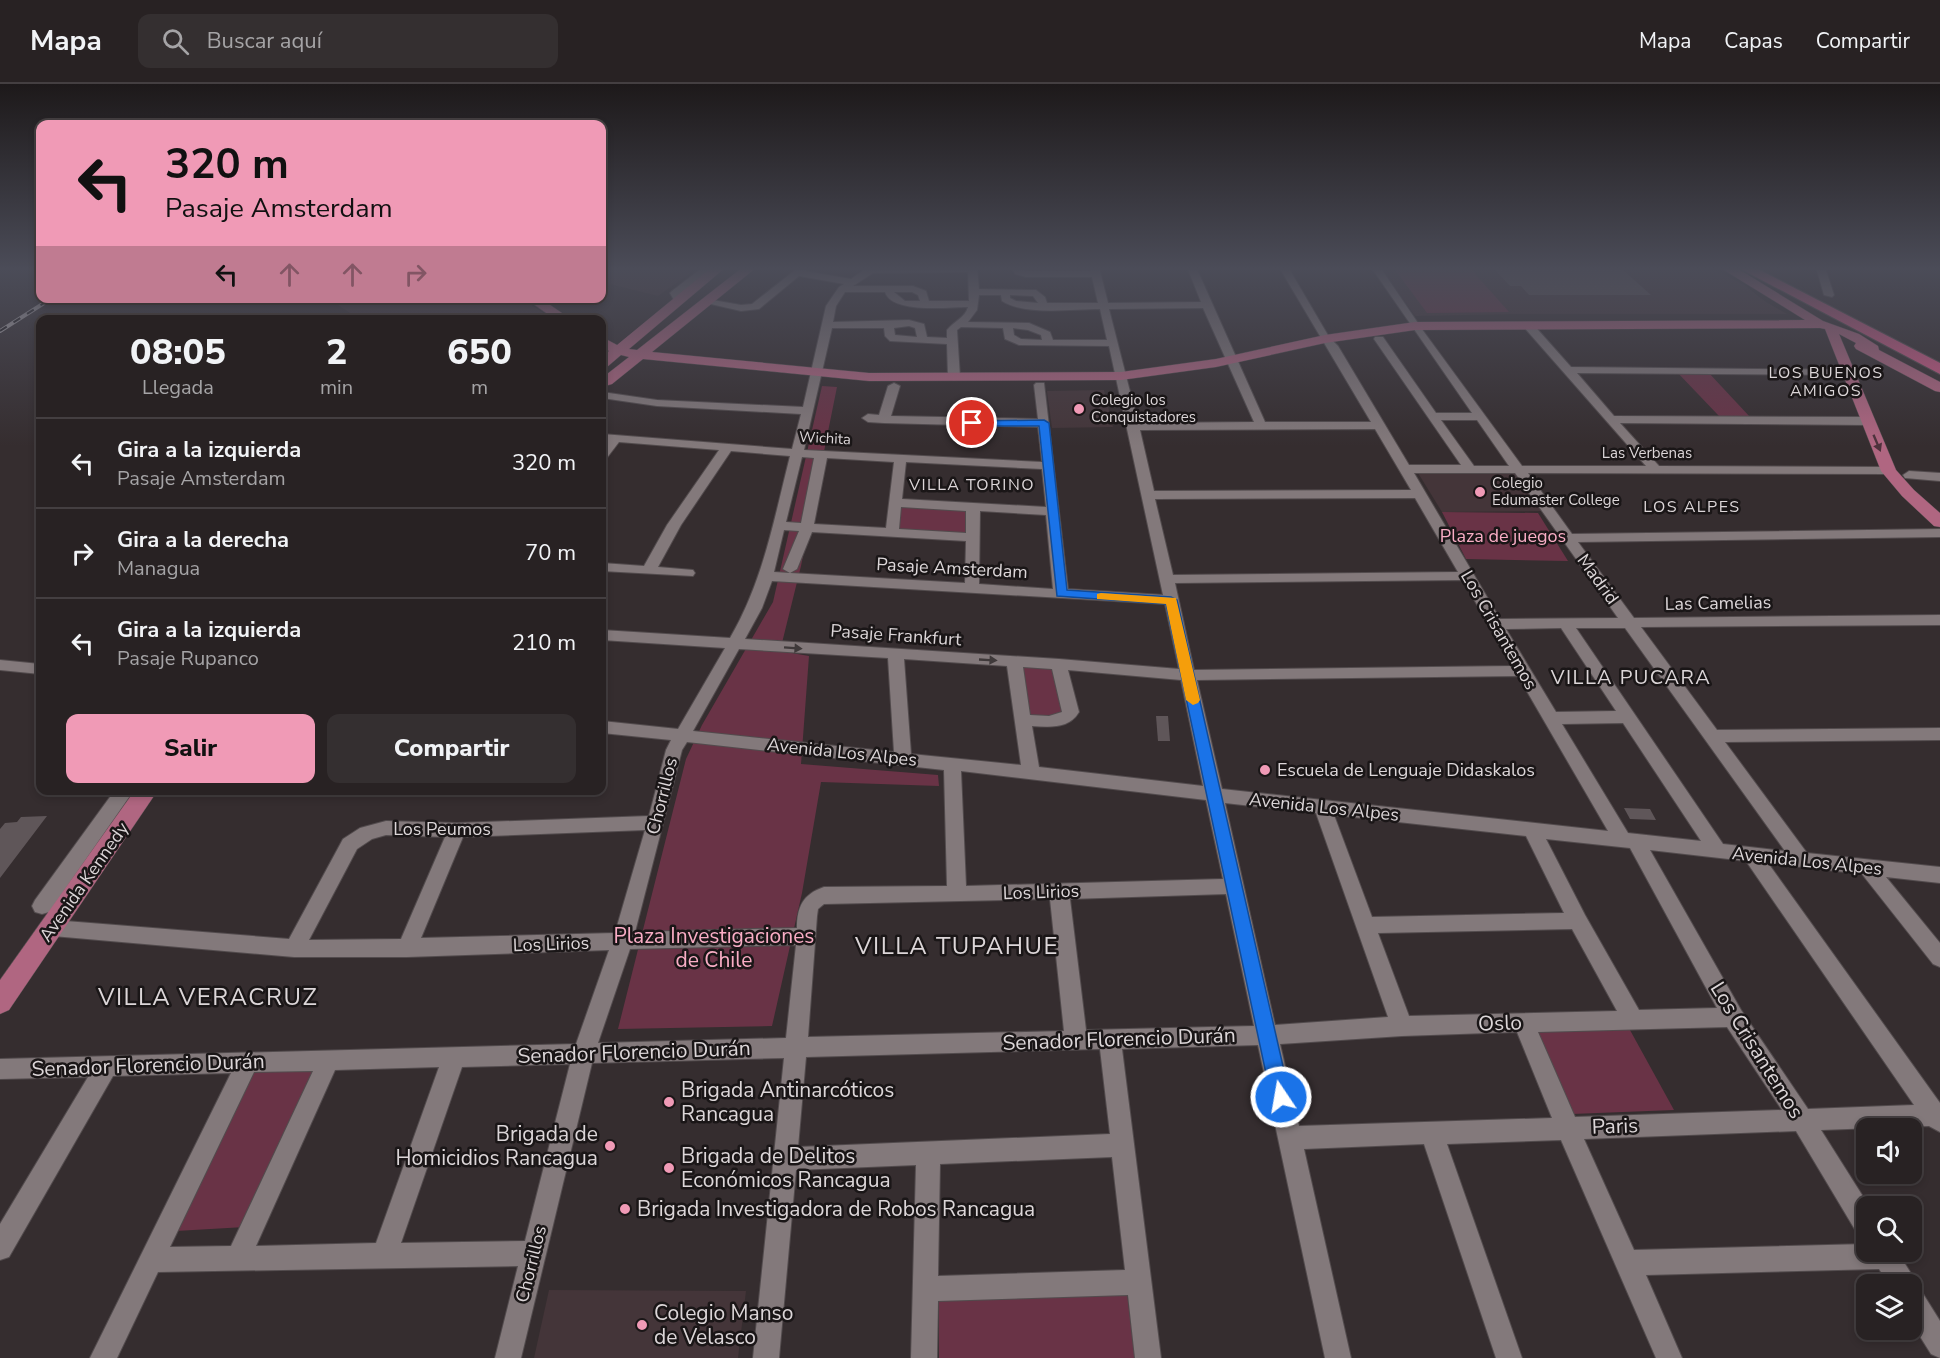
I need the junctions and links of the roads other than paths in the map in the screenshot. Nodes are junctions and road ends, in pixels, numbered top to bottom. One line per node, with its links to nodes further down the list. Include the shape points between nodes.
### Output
1 (644, 326): 19 (main road)
2 (676, 326): 30 (main road)
3 (827, 326): 37 (street, Chorrillos)
4 (889, 326): 23 (street, via 894,339)
5 (920, 326): 23 (street)
6 (955, 326): 24 (street)
7 (987, 326): 16 (street)
8 (1019, 326): 16 (street)
9 (1031, 326): 26 (street, via 1040,328)
10 (1109, 326): 25 (street)
11 (1217, 326): 31 (street)
12 (1319, 326): 27 (street, Los Crisantemos)
13 (1415, 326): 20 (street, Madrid)
14 (1858, 326): 33 (highway)
15 (1875, 326): 32 (highway)
16 (1008, 327): 26 (street, via 1009,337 1018,342)
17 (1530, 327): 18 (main road); 20 (main road); 34 (street)
18 (1825, 327): 28 (main road); 35 (main road)
19 (640, 330): 21 (main road); 29 (main road)
20 (1417, 330): 22 (main road); 27 (main road); 47 (street, Madrid)
21 (606, 339)
22 (1379, 339): 27 (main road); 46 (street)
23 (923, 341): 24 (street)
24 (952, 341): 38 (street)
25 (1113, 342): 26 (street); 39 (street)
26 (1048, 343)
27 (1329, 343): 31 (main road); 53 (street, Los Crisantemos)
28 (1872, 352): 35 (main road, via 1854,355); 36 (main road)
29 (608, 355): 30 (main road)
30 (635, 359): 37 (main road); 40 (main road)
31 (1233, 363): 39 (main road); 54 (street)
32 (1940, 363)
33 (1940, 369)
34 (1568, 370): 35 (street); 50 (street)
35 (1853, 371): 51 (main road); 69 (main road)
36 (1920, 376): 43 (highway)
37 (816, 377): 38 (main road); 42 (main road); 45 (street, Chorrillos)
38 (954, 377): 39 (main road)
39 (1122, 380): 41 (main road); 55 (street)
40 (606, 383)
41 (1040, 385): 42 (main road); 52 (street)
42 (894, 386): 49 (street)
43 (1940, 386)
44 (606, 387): 45 (street, via 654,402)
45 (806, 411): 60 (street, Chorrillos)
46 (1431, 416): 47 (street); 65 (street)
47 (1480, 417): 66 (street, Madrid)
48 (868, 418): 49 (street)
49 (884, 419): 52 (street)
50 (1611, 419): 51 (street); 67 (street)
51 (1868, 421): 68 (main road, one-way to 68)
52 (1044, 423): 63 (street)
53 (1379, 425): 54 (street); 64 (street, Los Crisantemos)
54 (1262, 426): 55 (street)
55 (1133, 427): 72 (street)
56 (606, 438): 57 (street, Wichita)
57 (615, 439): 58 (street, Wichita); 59 (street)
58 (726, 449): 60 (street, Wichita); 86 (street, via 674,525)
59 (606, 451)
60 (795, 453): 61 (street, Wichita); 78 (street, Chorrillos)
61 (821, 455): 62 (street, Wichita); 79 (street)
62 (900, 459): 63 (street, Wichita); 73 (street)
63 (1048, 466): 76 (street)
64 (1405, 469): 65 (street, Las Verbenas); 71 (street, Los Crisantemos)
65 (1470, 469): 66 (street, Las Verbenas)
66 (1518, 469): 67 (street, Las Verbenas); 83 (street, Madrid)
67 (1656, 470): 68 (street, Las Verbenas)
68 (1889, 471): 77 (main road)
69 (1909, 475): 70 (street); 74 (main road)
70 (1940, 477)
71 (1419, 494): 72 (street); 89 (street, Los Crisantemos)
72 (1148, 495): 90 (street)
73 (895, 502): 75 (street); 80 (street)
74 (1940, 503)
75 (973, 507): 76 (street); 82 (street)
76 (1053, 511): 92 (street)
77 (1940, 522)
78 (778, 526): 79 (street); 88 (street, Chorrillos)
79 (806, 528): 80 (street); 85 (street)
80 (892, 532): 82 (street)
81 (1940, 533): 83 (street)
82 (973, 537): 91 (street)
83 (1568, 538): 95 (street, Madrid)
84 (606, 567): 86 (street)
85 (790, 569)
86 (649, 570): 87 (street)
87 (688, 573)
88 (766, 576): 91 (street, Pasaje Amsterdam); 99 (street, Chorrillos, via 755,608)
89 (1468, 576): 90 (street); 96 (street, Los Crisantemos)
90 (1167, 579): 93 (street)
91 (972, 588): 92 (street, Pasaje Amsterdam)
92 (1061, 594): 93 (street, Pasaje Amsterdam)
93 (1171, 600): 106 (street)
94 (1940, 620): 95 (street, Las Camelias)
95 (1630, 623): 97 (street, Las Camelias); 112 (street, Madrid)
96 (1496, 624): 97 (street, Las Camelias); 105 (street, Los Crisantemos)
97 (1566, 624): 107 (street)
98 (606, 635): 99 (street, Pasaje Frankfurt)
99 (735, 644): 100 (street, Pasaje Frankfurt, one-way to 100); 113 (street, Chorrillos)
100 (896, 655): 101 (street, Pasaje Frankfurt, one-way to 101); 114 (street)
101 (1014, 661): 102 (street, Pasaje Frankfurt); 109 (street)
102 (1059, 664): 106 (street, Pasaje Frankfurt); 109 (street, via 1069,717)
103 (0, 665): 104 (street)
104 (36, 669)
105 (1523, 671): 106 (street, Pasaje Frankfurt); 108 (street, Los Crisantemos)
106 (1188, 675): 117 (street)
107 (1628, 717): 108 (street); 124 (street)
108 (1551, 718): 123 (street, Los Crisantemos)
109 (1023, 720): 116 (street)
110 (606, 728): 113 (street, Avenida Los Alpes)
111 (1940, 734): 112 (street)
112 (1712, 736): 126 (street, Madrid)
113 (680, 737): 114 (street, Avenida Los Alpes); 120 (street, Chorrillos)
114 (903, 759): 115 (street, Avenida Los Alpes)
115 (952, 764): 116 (street, Avenida Los Alpes); 131 (street)
116 (1031, 772): 117 (street, Avenida Los Alpes)
117 (1214, 795): 119 (street, Avenida Los Alpes); 129 (street)
118 (131, 798): 132 (street, Avenida Kennedy); 135 (main road, Avenida Kennedy)
119 (1322, 806): 122 (street, Avenida Los Alpes); 134 (street)
120 (656, 823): 121 (street, Los Peumos); 137 (street, Chorrillos)
121 (457, 830): 138 (street, Los Peumos, via 386,828 366,833 350,844); 139 (street)
122 (1532, 830): 123 (street, Avenida Los Alpes); 133 (street)
123 (1628, 840): 124 (street, Avenida Los Alpes); 142 (street, Los Crisantemos)
124 (1717, 850): 125 (street, Avenida Los Alpes)
125 (1751, 854): 126 (street, Avenida Los Alpes); 156 (street)
126 (1803, 860): 127 (street, Avenida Los Alpes)
127 (1867, 867): 128 (street, Avenida Los Alpes); 140 (street)
128 (1940, 875)
129 (1234, 886): 130 (street, Los Lirios); 146 (street)
130 (1059, 891): 131 (street, Los Lirios); 148 (street)
131 (957, 894): 136 (street, Los Lirios, via 824,895 808,906)
132 (42, 906)
133 (1578, 921): 134 (street); 143 (street)
134 (1364, 925): 145 (street)
135 (53, 927): 138 (street, Los Lirios); 141 (main road, Avenida Kennedy)
136 (807, 936): 137 (street, Los Lirios); 149 (street)
137 (622, 942): 139 (street, Los Lirios); 150 (street, Chorrillos)
138 (294, 948): 139 (street, Los Lirios)
139 (407, 948)
140 (1940, 958)
141 (0, 1002)
142 (1733, 1017): 143 (street, Oslo); 157 (street, Los Crisantemos)
143 (1633, 1019): 144 (street, Oslo)
144 (1524, 1023): 145 (street, Oslo); 158 (street)
145 (1402, 1026): 146 (street, Oslo)
146 (1267, 1035): 147 (street, Senador Florencio Durán); 160 (street)
147 (1110, 1039): 148 (street, Senador Florencio Durán); 161 (street)
148 (1076, 1040): 149 (street, Senador Florencio Durán)
149 (796, 1048): 150 (street, Senador Florencio Durán); 163 (street)
150 (584, 1053): 151 (street, Senador Florencio Durán); 166 (street, Chorrillos)
151 (454, 1057): 152 (street, Senador Florencio Durán); 168 (street)
152 (329, 1060): 153 (street, Senador Florencio Durán); 169 (street)
153 (248, 1062): 154 (street, Senador Florencio Durán); 170 (street)
154 (107, 1066): 155 (street, Senador Florencio Durán); 165 (street)
155 (0, 1069)
156 (1938, 1117): 157 (street, Paris)
157 (1802, 1120): 158 (street, Paris); 164 (street, Los Crisantemos)
158 (1568, 1128): 159 (street, Paris); 171 (street)
159 (1432, 1134): 160 (street, Paris); 182 (street)
160 (1290, 1138): 181 (street)
161 (1123, 1145): 162 (street); 172 (street)
162 (928, 1153): 163 (street); 173 (street)
163 (785, 1160): 178 (street)
164 (1856, 1208)
165 (0, 1248)
166 (534, 1253): 168 (street); 177 (street, Chorrillos)
167 (1856, 1254): 171 (street)
168 (384, 1256): 169 (street)
169 (238, 1258): 170 (street)
170 (151, 1260): 176 (street)
171 (1627, 1263): 183 (street)
172 (1138, 1282): 173 (street); 180 (street)
173 (924, 1288): 179 (street)
174 (1922, 1316): 175 (street)
175 (1940, 1345)
176 (103, 1358)
177 (508, 1358)
178 (766, 1358)
179 (924, 1358)
180 (1148, 1358)
181 (1338, 1358)
182 (1509, 1358)
183 (1669, 1358)

